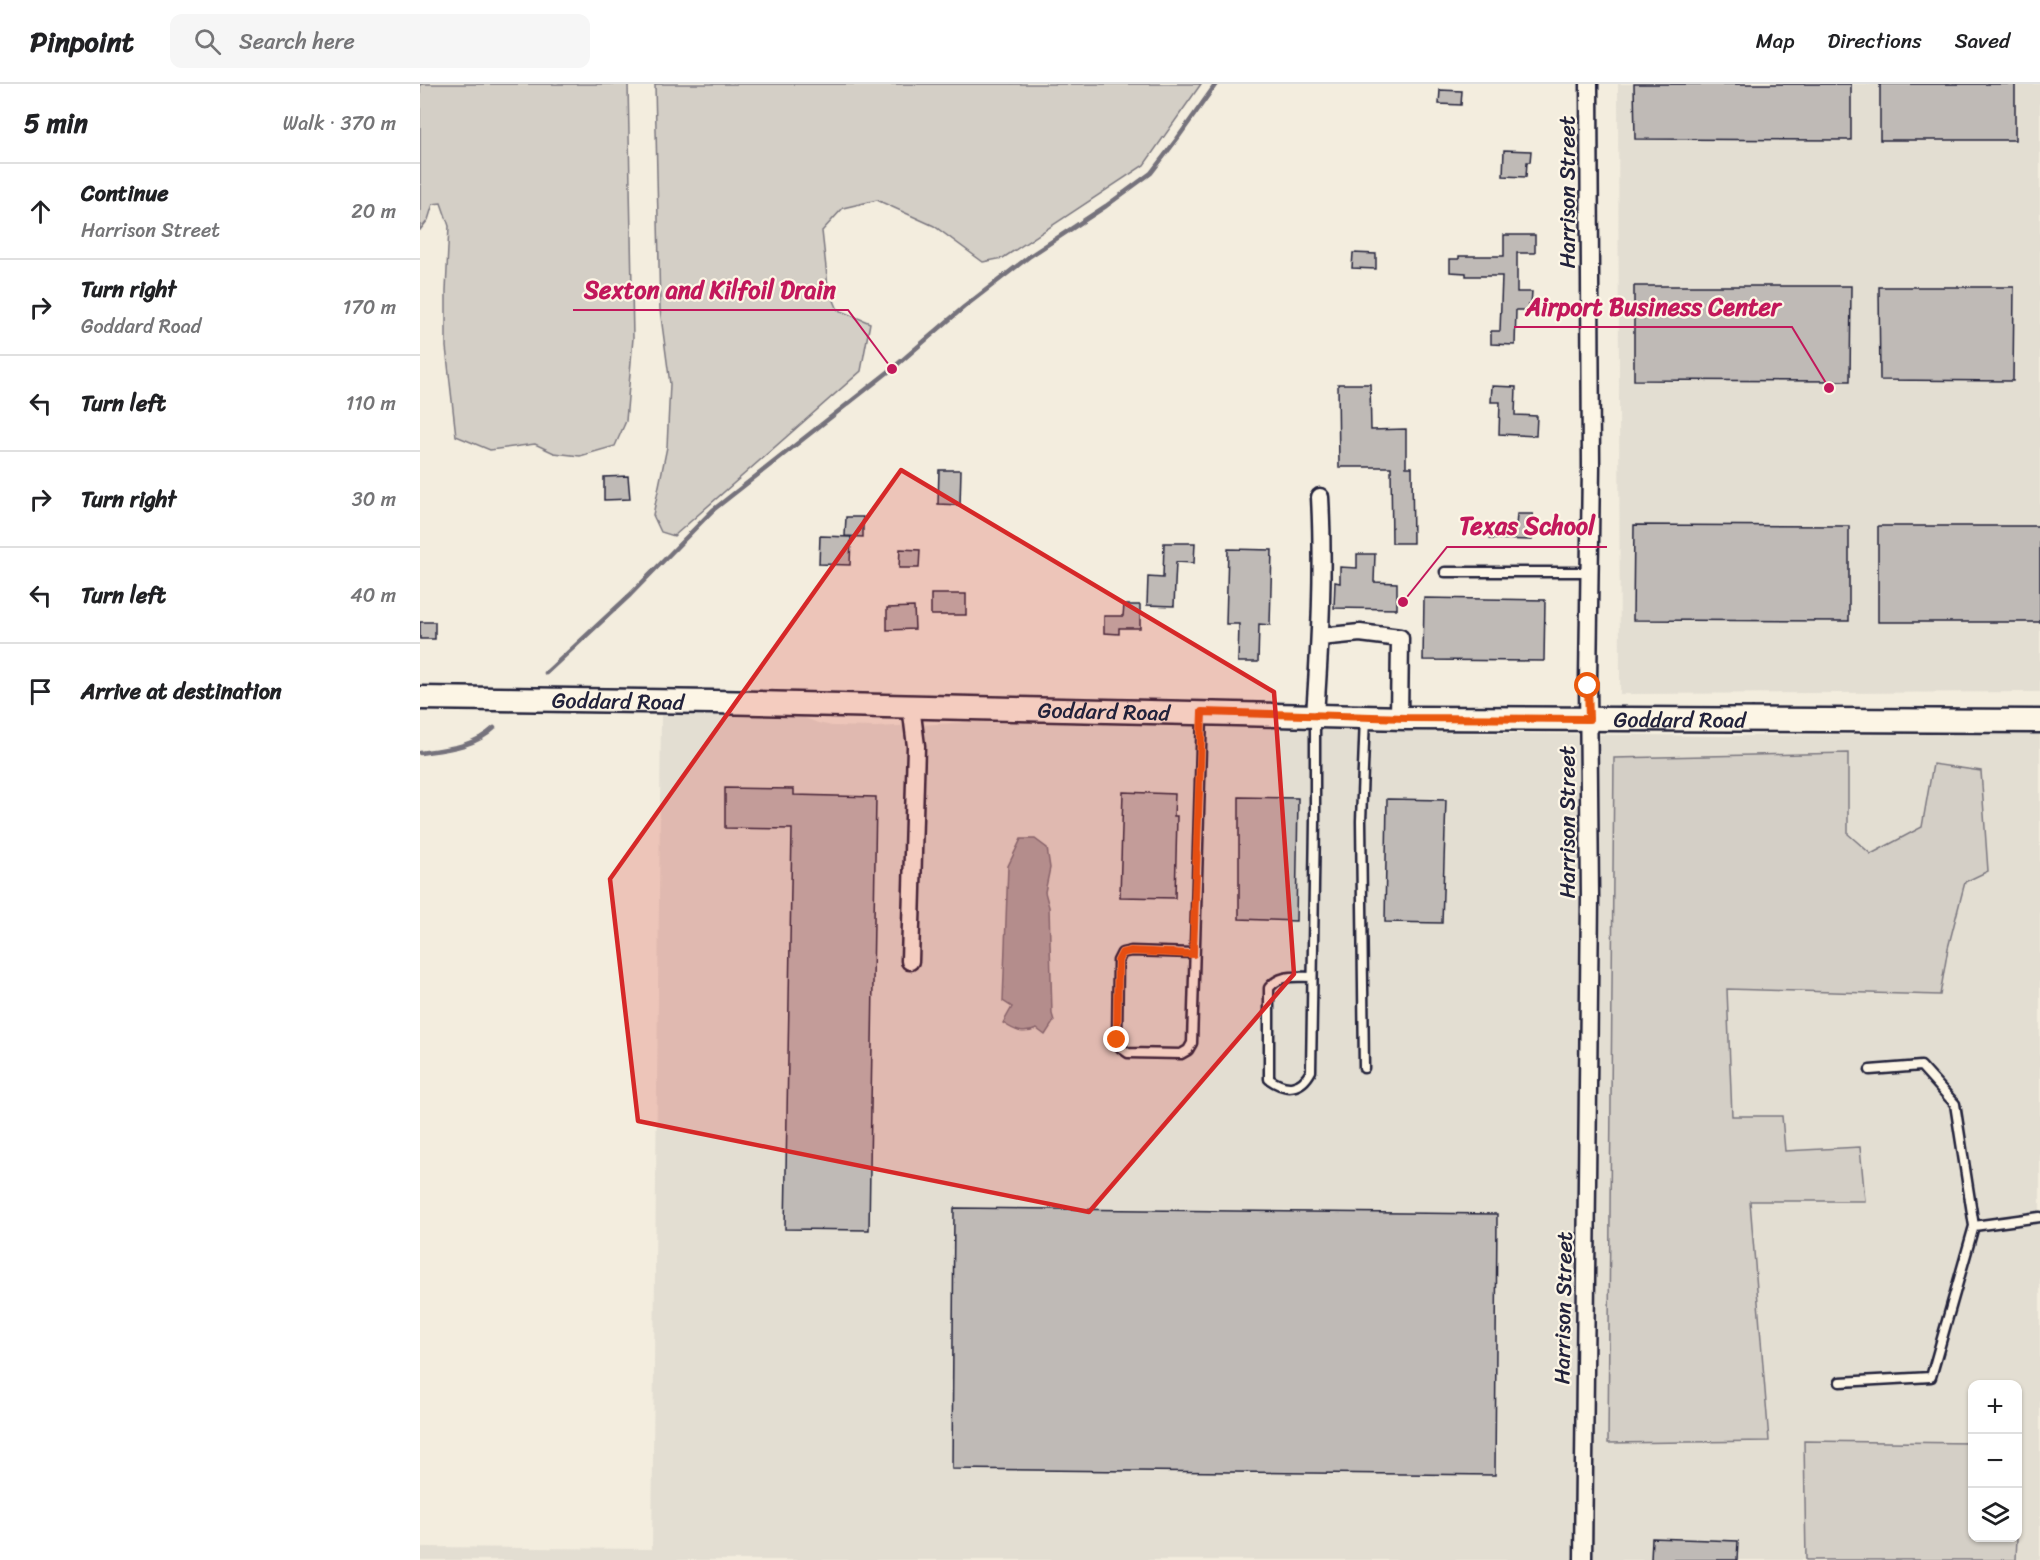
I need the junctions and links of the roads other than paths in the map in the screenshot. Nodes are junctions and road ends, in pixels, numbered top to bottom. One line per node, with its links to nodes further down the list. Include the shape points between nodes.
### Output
1 (1589, 84): 4 (street, Harrison Street)
2 (1320, 497): 5 (street)
3 (1445, 572): 4 (lane)
4 (1590, 572): 12 (street, Harrison Street)
5 (1320, 637): 9 (street); 11 (street, via 1360,633 1400,638)
6 (420, 698): 7 (main road, Goddard Road)
7 (911, 706): 8 (main road, Goddard Road); 15 (street, via 916,746)
8 (1202, 712): 9 (main road, Goddard Road); 14 (lane)
9 (1315, 715): 10 (main road, Goddard Road); 16 (lane)
10 (1365, 717): 11 (main road, Goddard Road); 17 (lane, via 1361,821)
11 (1399, 718): 12 (main road, Goddard Road)
12 (1589, 719): 13 (main road, Goddard Road); 22 (street, Harrison Street)
13 (2040, 721)
14 (1193, 954): 14 (lane, via 1188,1050 1181,1054 1128,1053 1120,1048 1118,961 1122,953)
15 (910, 962)
16 (1312, 977): 16 (lane, via 1311,1071 1306,1082 1280,1087 1269,1079 1269,988 1283,977)
17 (1364, 1068)
18 (1870, 1070): 20 (lane, via 1921,1066 1954,1104)
19 (2040, 1217): 20 (lane)
20 (1974, 1226): 21 (lane, via 1931,1377)
21 (1840, 1382)
22 (1583, 1560)

